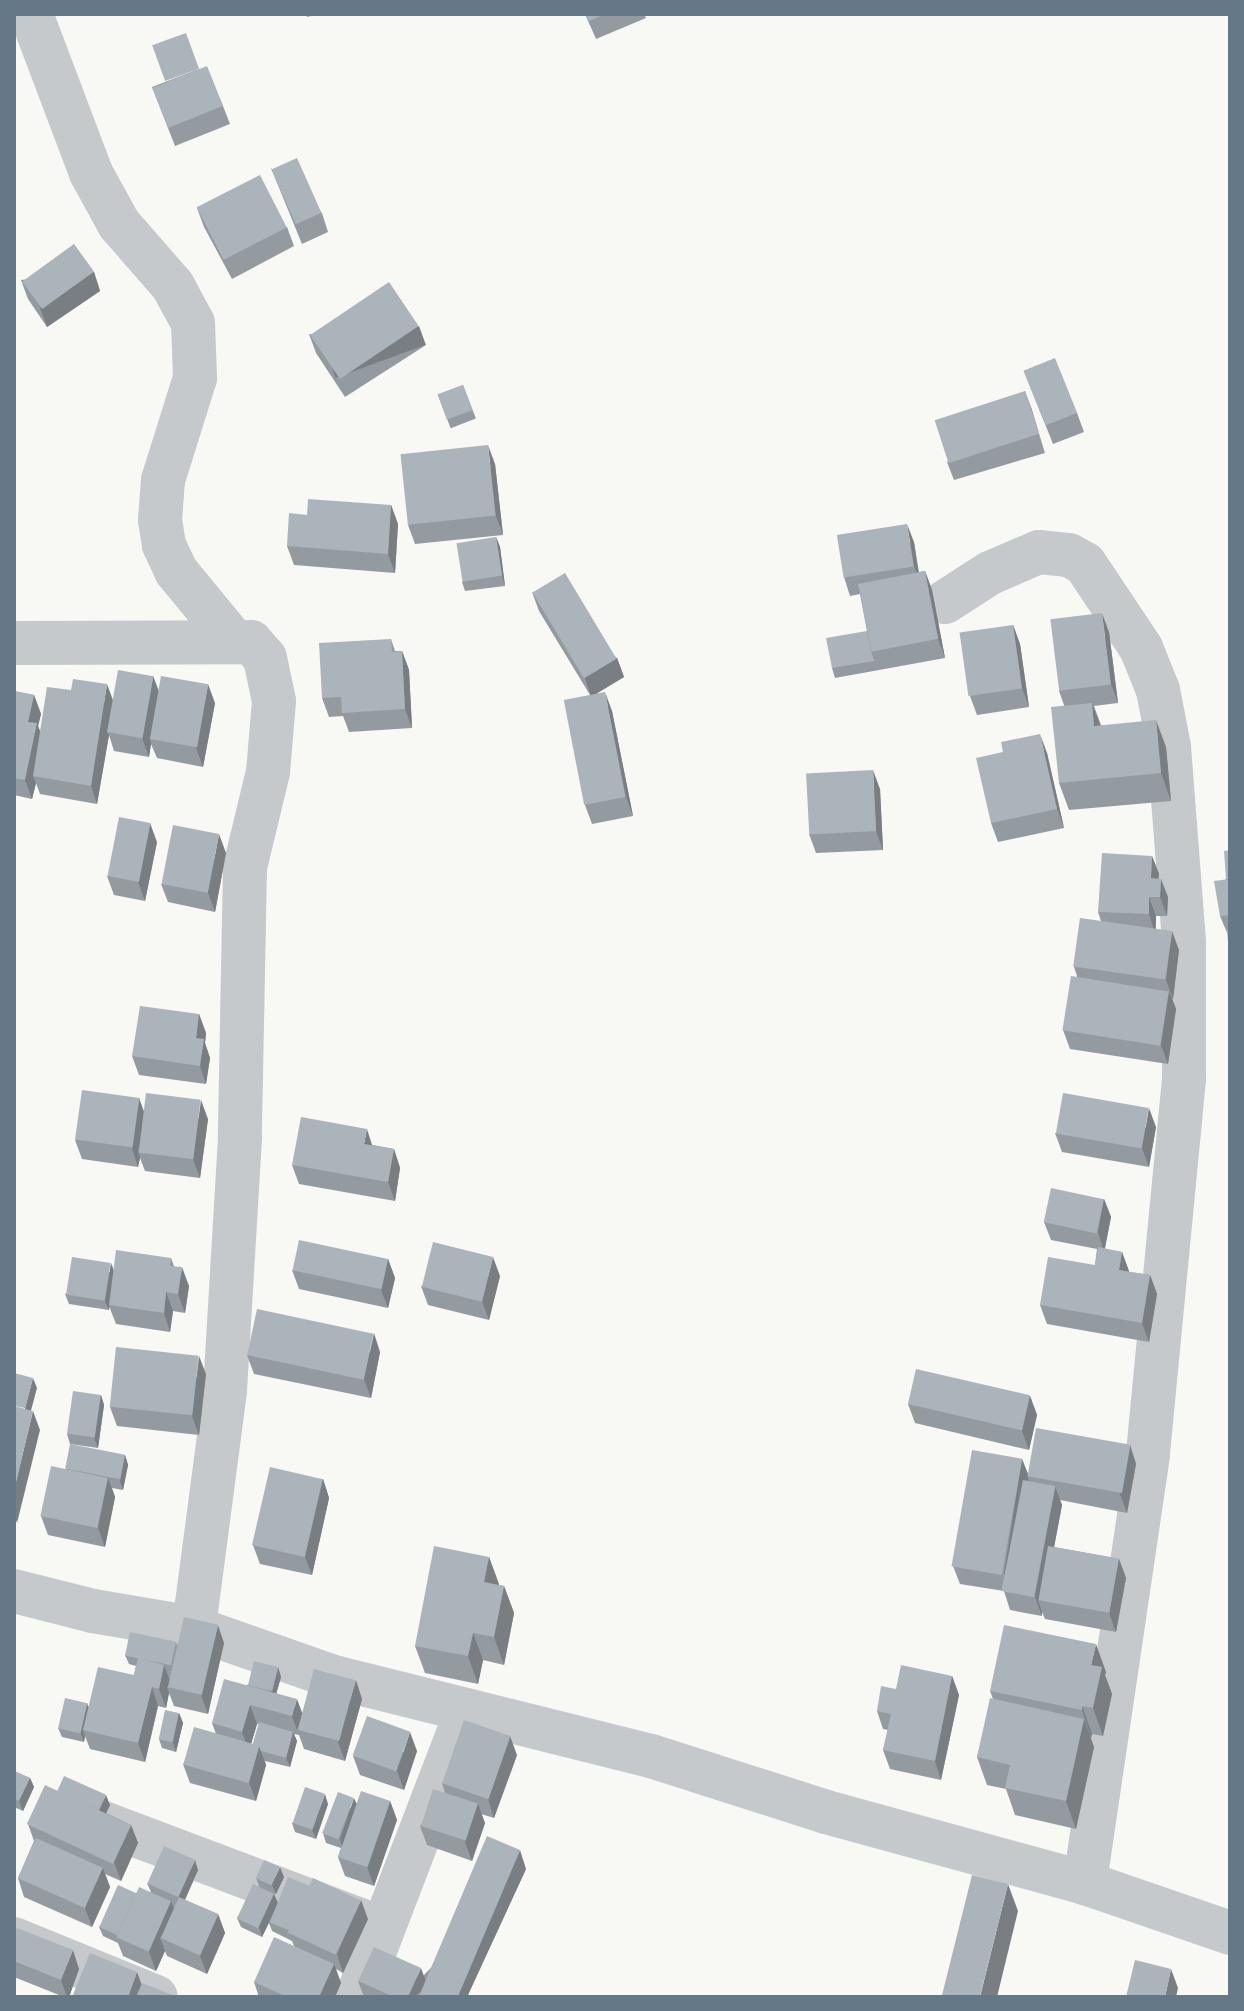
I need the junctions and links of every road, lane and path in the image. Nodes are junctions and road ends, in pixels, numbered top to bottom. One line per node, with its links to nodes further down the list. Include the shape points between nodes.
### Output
1 (31, 14): 3 (street, via 91,173 119,224 173,286 193,323 195,378 163,480 160,520 176,571)
2 (945, 602): 9 (street, via 990,573 1039,552 1069,555 1085,564 1141,648 1158,690 1169,747 1183,927 1184,1079 1148,1455)
3 (232, 639): 4 (street); 6 (street, via 251,642 265,658 274,713 268,772 245,867 240,1138 225,1391)
4 (14, 643)
5 (14, 1591): 6 (street)
6 (194, 1628): 7 (street, via 334,1677)
7 (467, 1710): 9 (street, via 651,1756 826,1812); 10 (street)
8 (51, 1803): 10 (street)
9 (1085, 1883): 11 (street)
10 (382, 1928): 14 (street)
11 (1230, 1933)
12 (14, 1939): 13 (street)
13 (156, 1997)
14 (357, 1997)

